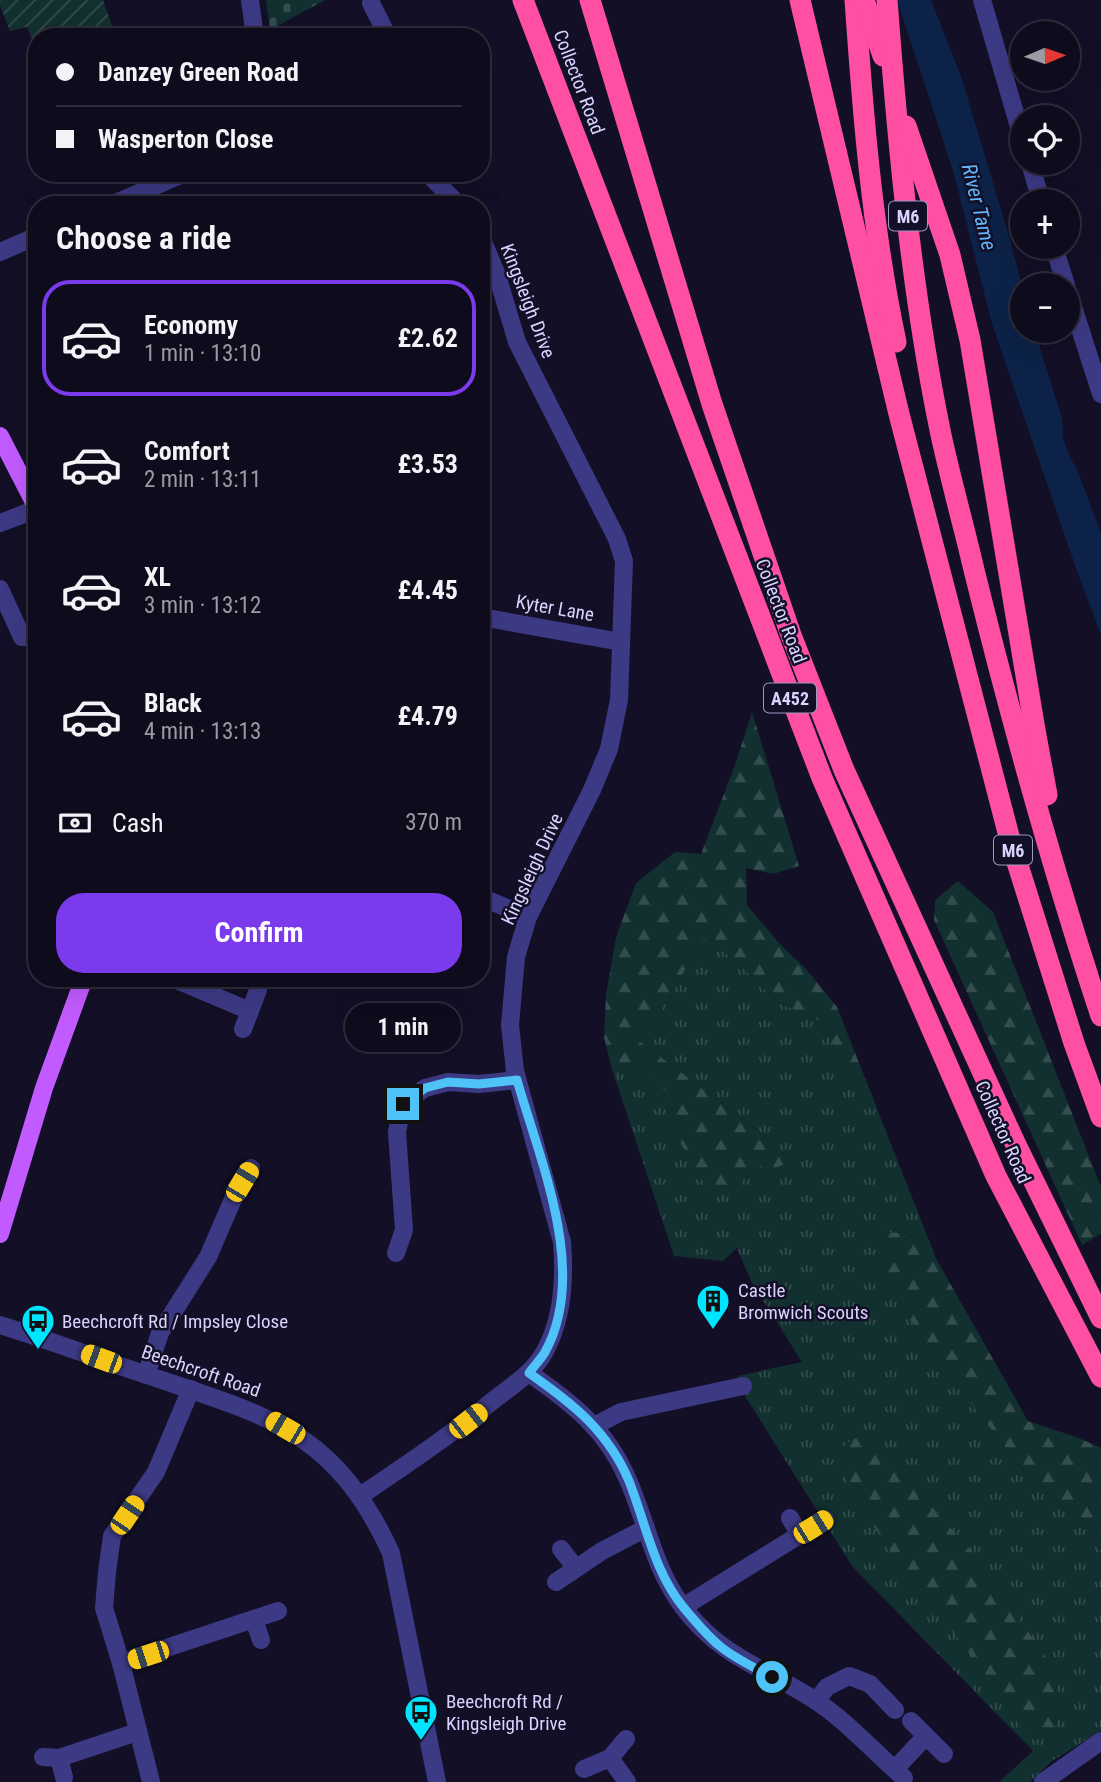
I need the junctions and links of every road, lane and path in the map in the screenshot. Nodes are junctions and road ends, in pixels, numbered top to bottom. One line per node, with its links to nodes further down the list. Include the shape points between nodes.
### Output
1 (250, 0): 10 (street)
2 (523, 0): 49 (highway, Collector Road / A452, via 822,778 996,1176)
3 (590, 0): 45 (highway, Collector Road / A452, via 712,404 791,635 844,770 1016,1145)
4 (800, 0): 26 (highway)
5 (855, 0): 26 (highway, M6, via 882,276)
6 (864, 0): 33 (highway, via 950,255 971,340 1032,717)
7 (887, 0): 33 (highway, M6, via 915,280 940,430 1002,682)
8 (982, 0): 12 (street)
9 (371, 3): 11 (street)
10 (254, 28)
11 (383, 28)
12 (1013, 105)
13 (164, 182): 15 (street)
14 (436, 182): 16 (street)
15 (132, 196)
16 (450, 196)
17 (28, 240): 18 (street)
18 (0, 251)
19 (490, 258): 30 (street, Kingsleigh Drive, via 517,342 617,539 624,561)
20 (1080, 328): 21 (street)
21 (1101, 394)
22 (0, 436): 23 (main road)
23 (28, 490)
24 (28, 512): 25 (street)
25 (0, 523)
26 (941, 578): 41 (highway, M6, via 1010,840)
27 (0, 589): 29 (street, via 22,637)
28 (490, 619): 30 (street, Kyter Lane)
29 (28, 637)
30 (621, 642): 32 (street, Kingsleigh Drive, via 619,700 609,749)
31 (490, 901): 32 (street)
32 (528, 917): 40 (street, Kingsleigh Drive, via 516,957 510,1024)
33 (1075, 938): 38 (highway, M6)
34 (81, 987): 43 (main road, via 44,1088)
35 (193, 987): 37 (street)
36 (258, 990): 37 (street)
37 (250, 1011): 39 (street)
38 (1101, 1016)
39 (243, 1029)
40 (517, 1080): 44 (street, via 448,1082 425,1088 403,1104 397,1132 404,1230); 47 (street, Kingsleigh Drive, via 562,1241 564,1270 560,1311 545,1352)
41 (1101, 1117)
42 (251, 1168): 48 (street, via 208,1257 160,1332)
43 (0, 1234)
44 (396, 1253)
45 (1101, 1318)
46 (0, 1325): 48 (street, Beechcroft Road)
47 (529, 1373): 52 (street); 53 (street, Kingsleigh Drive, via 448,1437)
48 (146, 1375): 51 (street, Beechcroft Road)
49 (1101, 1377)
50 (743, 1387): 52 (street, via 621,1412)
51 (191, 1389): 53 (street, Beechcroft Road, via 259,1414 304,1438); 65 (street, via 156,1472 112,1536 104,1608)
52 (594, 1426): 56 (street, via 628,1479)
53 (360, 1496): 78 (street, Beechcroft Road, via 391,1553)
54 (790, 1518): 57 (street)
55 (825, 1519): 57 (street)
56 (646, 1528): 59 (street); 61 (street, via 650,1545)
57 (800, 1535): 61 (street)
58 (561, 1549): 59 (street)
59 (575, 1567): 60 (street)
60 (555, 1582)
61 (683, 1607): 66 (street, via 721,1647)
62 (278, 1611): 63 (street)
63 (254, 1620): 64 (street); 65 (street)
64 (261, 1640)
65 (121, 1663): 69 (street)
66 (816, 1702): 67 (street, via 827,1687 849,1676 870,1684); 70 (street, via 900,1773)
67 (895, 1710)
68 (911, 1721): 70 (street)
69 (137, 1732): 76 (street, via 51,1757); 77 (street)
70 (926, 1736): 73 (street)
71 (626, 1739): 74 (street)
72 (1101, 1741): 80 (street)
73 (944, 1754)
74 (610, 1758): 75 (street); 79 (street)
75 (584, 1769)
76 (64, 1777)
77 (150, 1782)
78 (437, 1782)
79 (627, 1782)
80 (1042, 1782)

